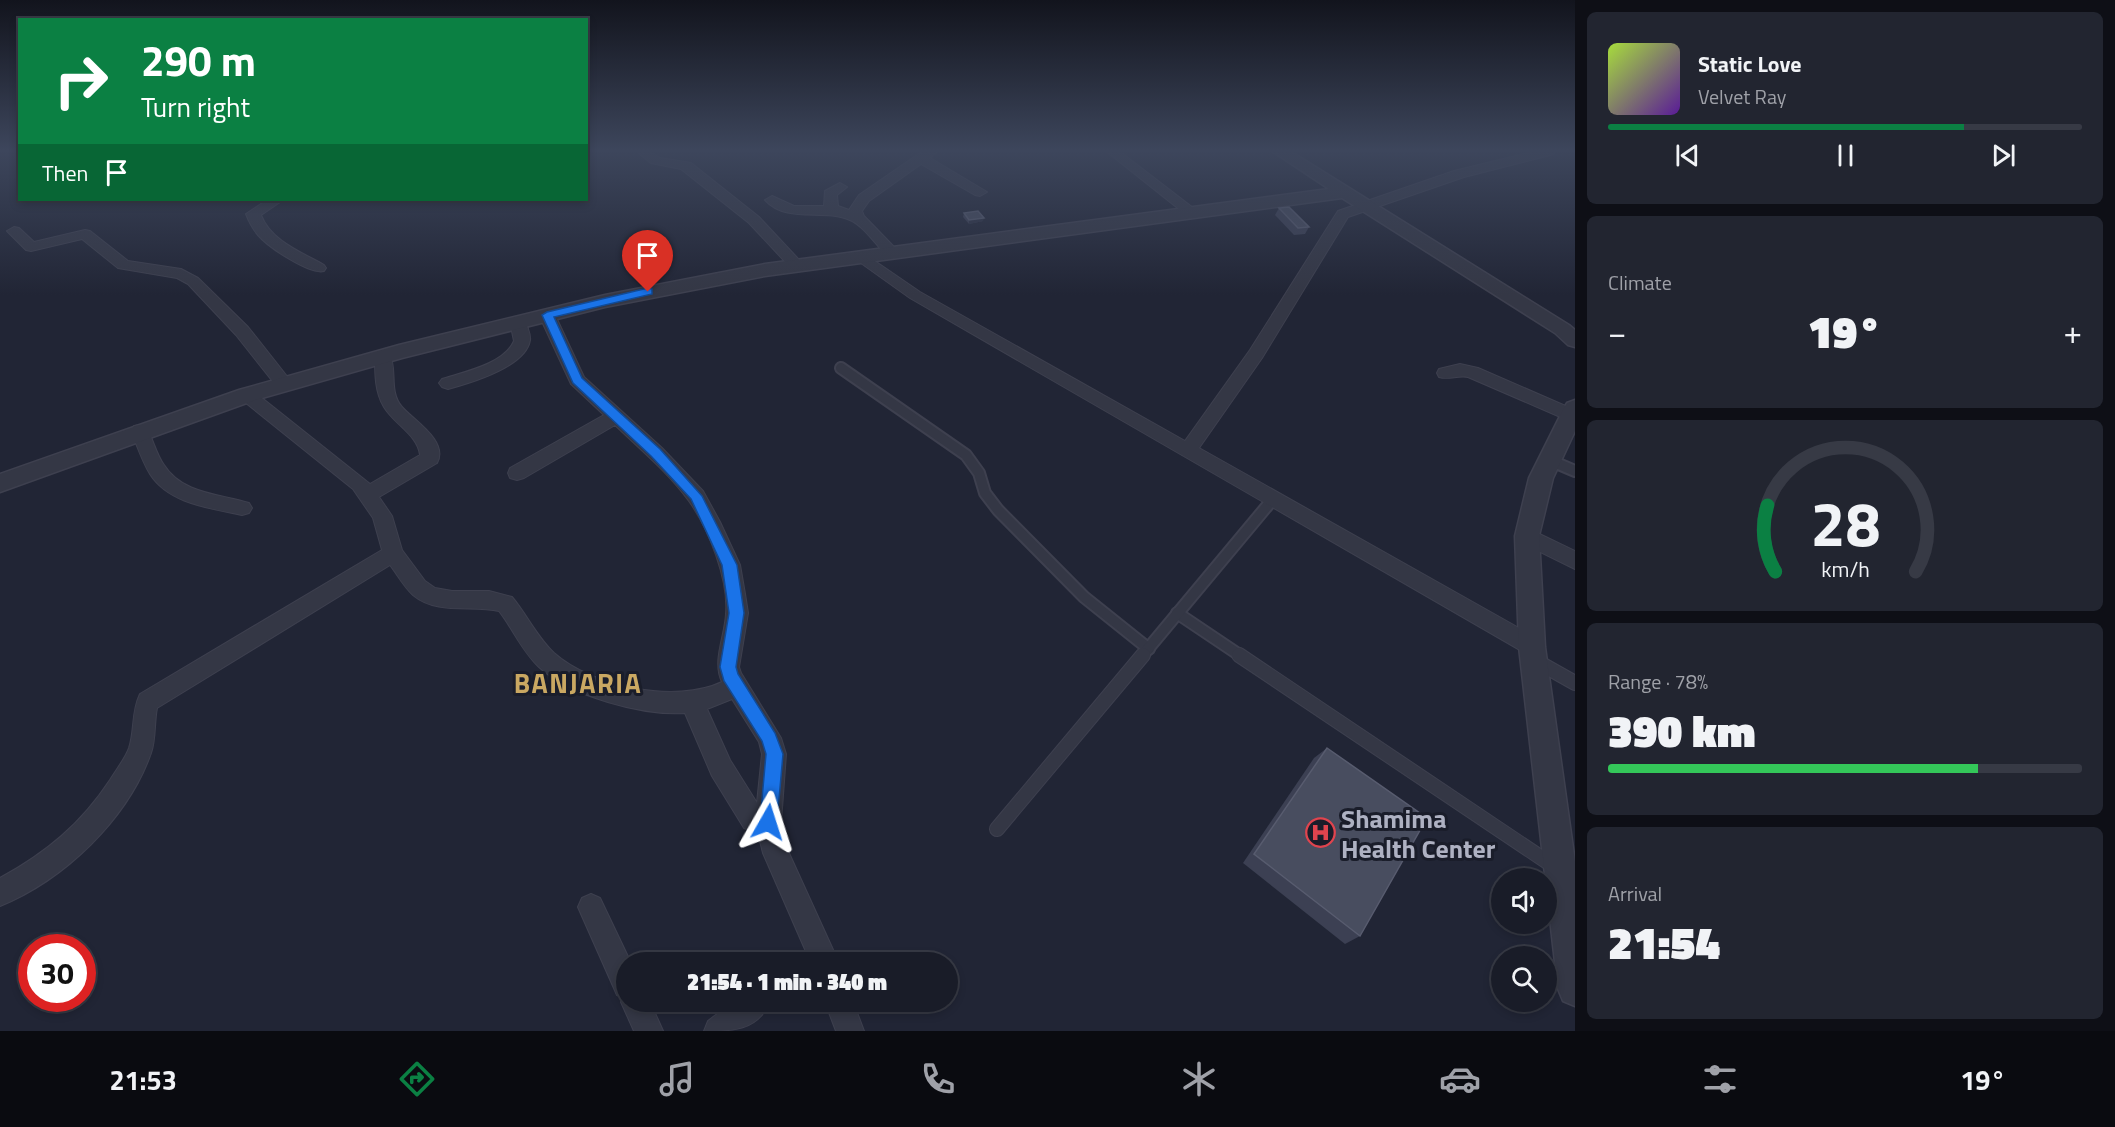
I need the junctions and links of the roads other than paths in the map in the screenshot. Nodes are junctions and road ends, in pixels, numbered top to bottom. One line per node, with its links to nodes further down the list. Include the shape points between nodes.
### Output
1 (728, 199): 17 (street, via 754,220)
2 (830, 199): 11 (street)
3 (863, 199): 13 (street, via 855,211)
4 (1175, 199): 12 (street)
5 (1298, 199): 12 (street)
6 (1360, 199): 10 (street)
7 (1383, 199): 10 (street)
8 (772, 200): 11 (street, via 791,210)
9 (274, 201): 18 (street, via 253,214 255,220 285,249)
10 (1368, 204): 21 (street); 31 (street, via 1343,214 1336,223 1256,354)
11 (831, 210): 13 (street)
12 (1194, 214): 15 (street)
13 (858, 218): 15 (street)
14 (15, 231): 26 (street, via 31,247 85,234 123,265 188,277 242,331)
15 (892, 253): 16 (street)
16 (861, 258): 17 (street); 31 (street, via 915,295)
17 (797, 266): 19 (street, via 703,280)
18 (319, 268)
19 (547, 315): 20 (street); 29 (street, via 577,380)
20 (518, 322): 22 (street); 25 (street, via 522,344 512,356)
21 (1575, 339)
22 (383, 357): 26 (street); 36 (street, via 390,404 427,446 430,458)
23 (841, 368): 43 (lane, via 966,455 998,510 1084,597)
24 (1445, 373): 28 (street, via 1472,372)
25 (448, 383)
26 (284, 384): 27 (street)
27 (247, 394): 30 (street); 36 (street)
28 (1573, 411): 32 (street)
29 (615, 417): 34 (street); 46 (street, via 696,496 729,565 736,613 728,667)
30 (140, 431): 35 (street); 38 (street, via 158,471 168,483 181,491)
31 (1189, 449): 37 (street)
32 (1549, 460): 33 (lane); 39 (street, via 1540,478)
33 (1575, 471)
34 (517, 473)
35 (0, 483)
36 (368, 494): 40 (street, via 382,516)
37 (1273, 499): 42 (lane); 44 (street)
38 (242, 508)
39 (1527, 536): 41 (street); 44 (street)
40 (393, 553): 47 (street, via 418,587 430,596 505,603 551,664 584,681 663,703); 51 (street, via 148,701 142,712 140,753 92,826 52,863)
41 (1575, 561)
42 (1177, 613): 43 (lane); 50 (lane)
43 (1149, 649): 49 (lane)
44 (1533, 653): 45 (lane); 50 (street)
45 (1575, 683)
46 (736, 686): 47 (street); 48 (street, via 769,738 774,754)
47 (692, 702): 48 (street, via 721,768 753,819)
48 (768, 822): 53 (street, via 776,853)
49 (996, 829)
50 (1560, 871): 55 (street)
51 (0, 893)
52 (591, 908): 54 (street)
53 (820, 952)
54 (616, 961)
55 (1575, 988)
56 (640, 1012): 59 (street)
57 (743, 1012): 60 (street)
58 (843, 1012): 61 (street)
59 (649, 1031)
60 (718, 1031)
61 (850, 1031)

